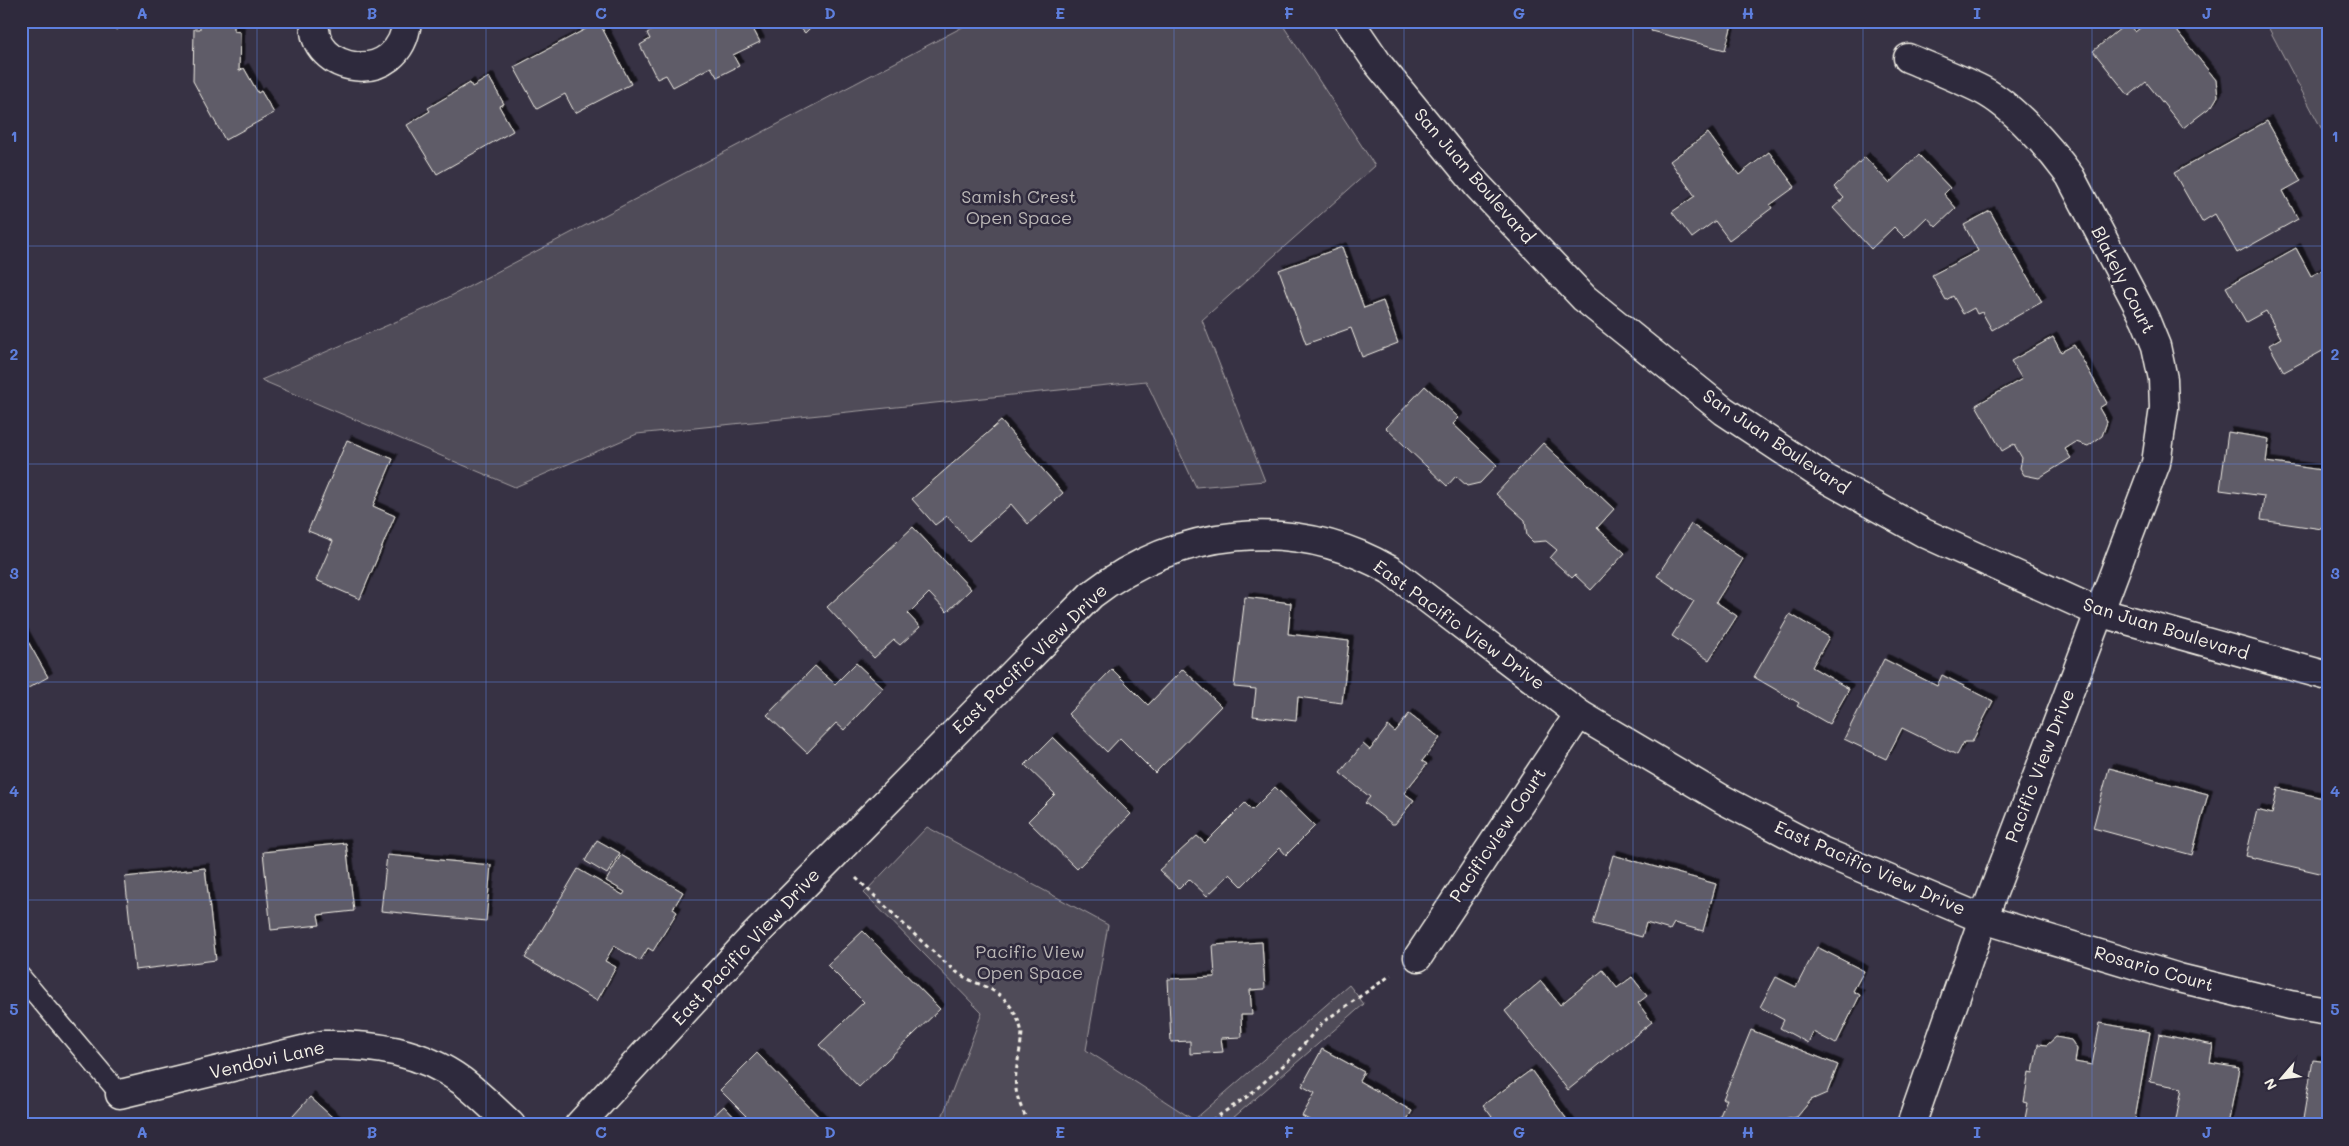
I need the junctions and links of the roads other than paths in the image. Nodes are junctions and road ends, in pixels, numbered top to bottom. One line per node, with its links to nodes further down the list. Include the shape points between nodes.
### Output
1 (315, 21): 3 (street, via 320,43 330,57 346,66 364,68 382,63 396,52)
2 (1349, 21): 5 (street, San Juan Boulevard, via 1379,65 1477,185 1577,291 1724,411 1825,478 1924,533)
3 (412, 22)
4 (1908, 58): 5 (street, Blakely Court, via 1984,91 2040,139 2070,176 2156,346 2163,379 2164,408 2156,463)
5 (2098, 612): 6 (street, San Juan Boulevard); 8 (street, Pacific View Drive)
6 (2328, 676)
7 (1579, 714): 8 (street, East Pacific View Drive, via 1722,799 1819,850); 9 (street, Pacificview Court); 14 (street, East Pacific View Drive, via 1390,570 1370,559 1330,545 1248,534 1204,540 1154,556 1116,576 1091,595 749,941)
8 (1983, 919): 11 (street, Rosario Court, via 2179,978); 15 (street, Pacific View Drive)
9 (1418, 957)
10 (21, 976): 12 (lane)
11 (2328, 1012)
12 (120, 1094): 13 (street, Vendovi Lane, via 323,1045 356,1044 408,1054 436,1065 463,1081)
13 (511, 1125)
14 (579, 1125)
15 (1911, 1125)

